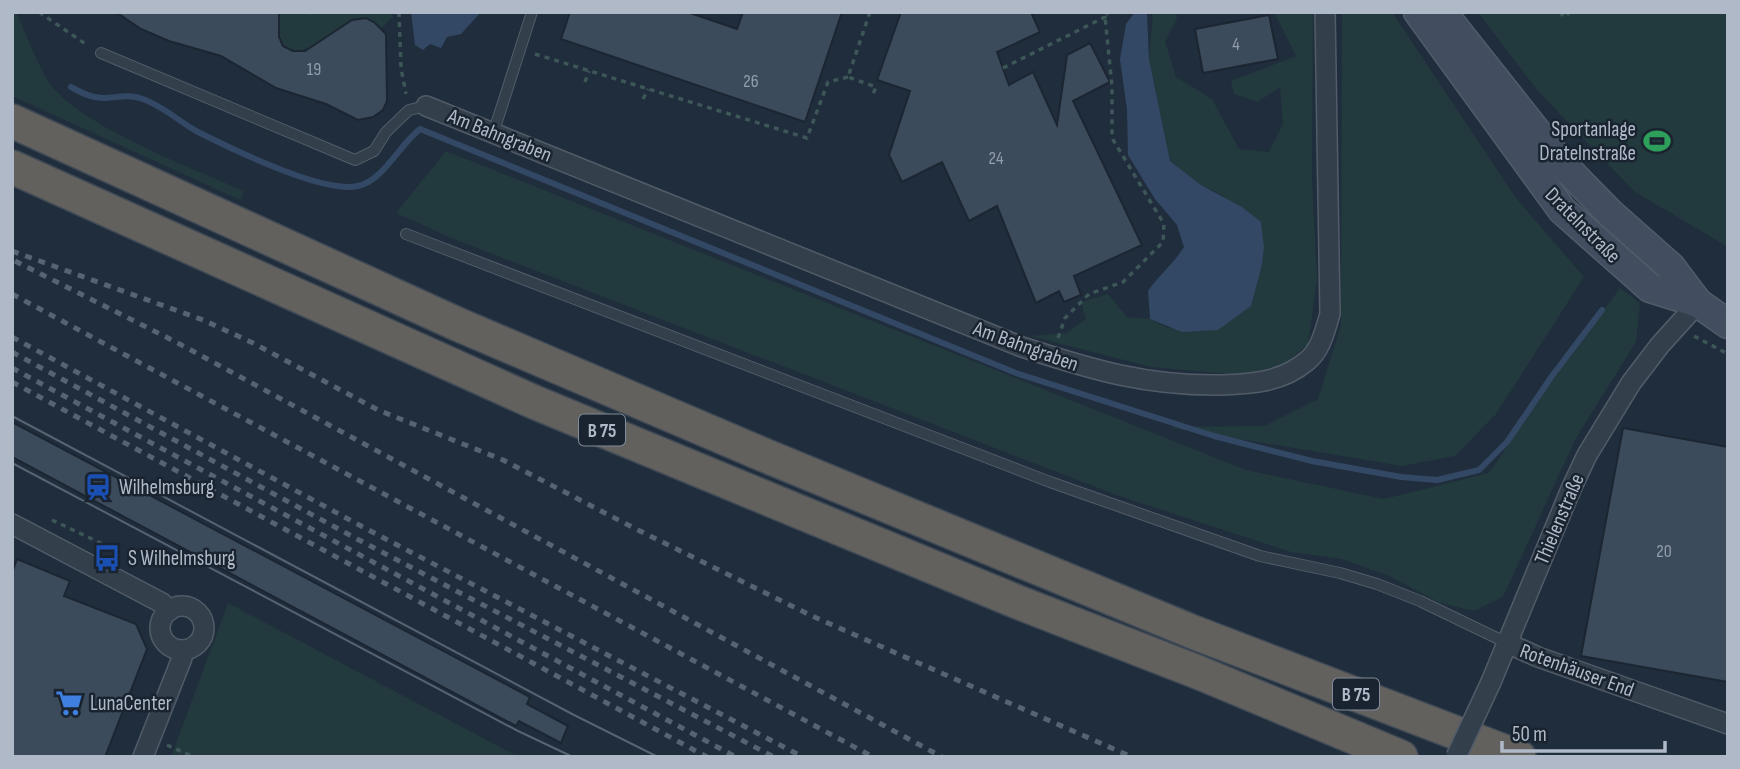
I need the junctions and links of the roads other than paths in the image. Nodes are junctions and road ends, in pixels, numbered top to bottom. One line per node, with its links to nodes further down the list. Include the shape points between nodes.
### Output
1 (532, 12): 8 (lane)
2 (1325, 12): 8 (street, Am Bahngraben, via 1330,314 1309,360 1260,384 1138,380 1088,368)
3 (1418, 12): 11 (main road, Dratelnstraße, via 1562,210 1650,288)
4 (1442, 12): 11 (main road, Dratelnstraße, via 1563,165 1671,267)
5 (101, 53): 6 (lane, via 355,160 374,151 386,132)
6 (418, 108): 8 (street, Am Bahngraben)
7 (12, 121): 21 (highway, B 75, via 457,324 764,455 1193,632)
8 (493, 134)
9 (12, 167): 19 (highway, B 75, via 534,402)
10 (406, 234): 15 (lane, via 1063,486 1260,556 1377,584)
11 (1698, 303): 12 (main road, Dratelnstraße); 15 (street, Thielenstraße, via 1631,383 1600,432 1571,489)
12 (1721, 336)
13 (12, 524): 14 (street, via 162,603)
14 (169, 611): 16 (street, via 161,635 174,649); 16 (street, via 184,606 202,620 198,644)
15 (1507, 643): 17 (street, Rotenhäuser End); 20 (street, Thielenstraße, bridge)
16 (183, 650): 18 (street)
17 (1728, 724)
18 (143, 757)
19 (1401, 757)
20 (1456, 757)
21 (1519, 757)

